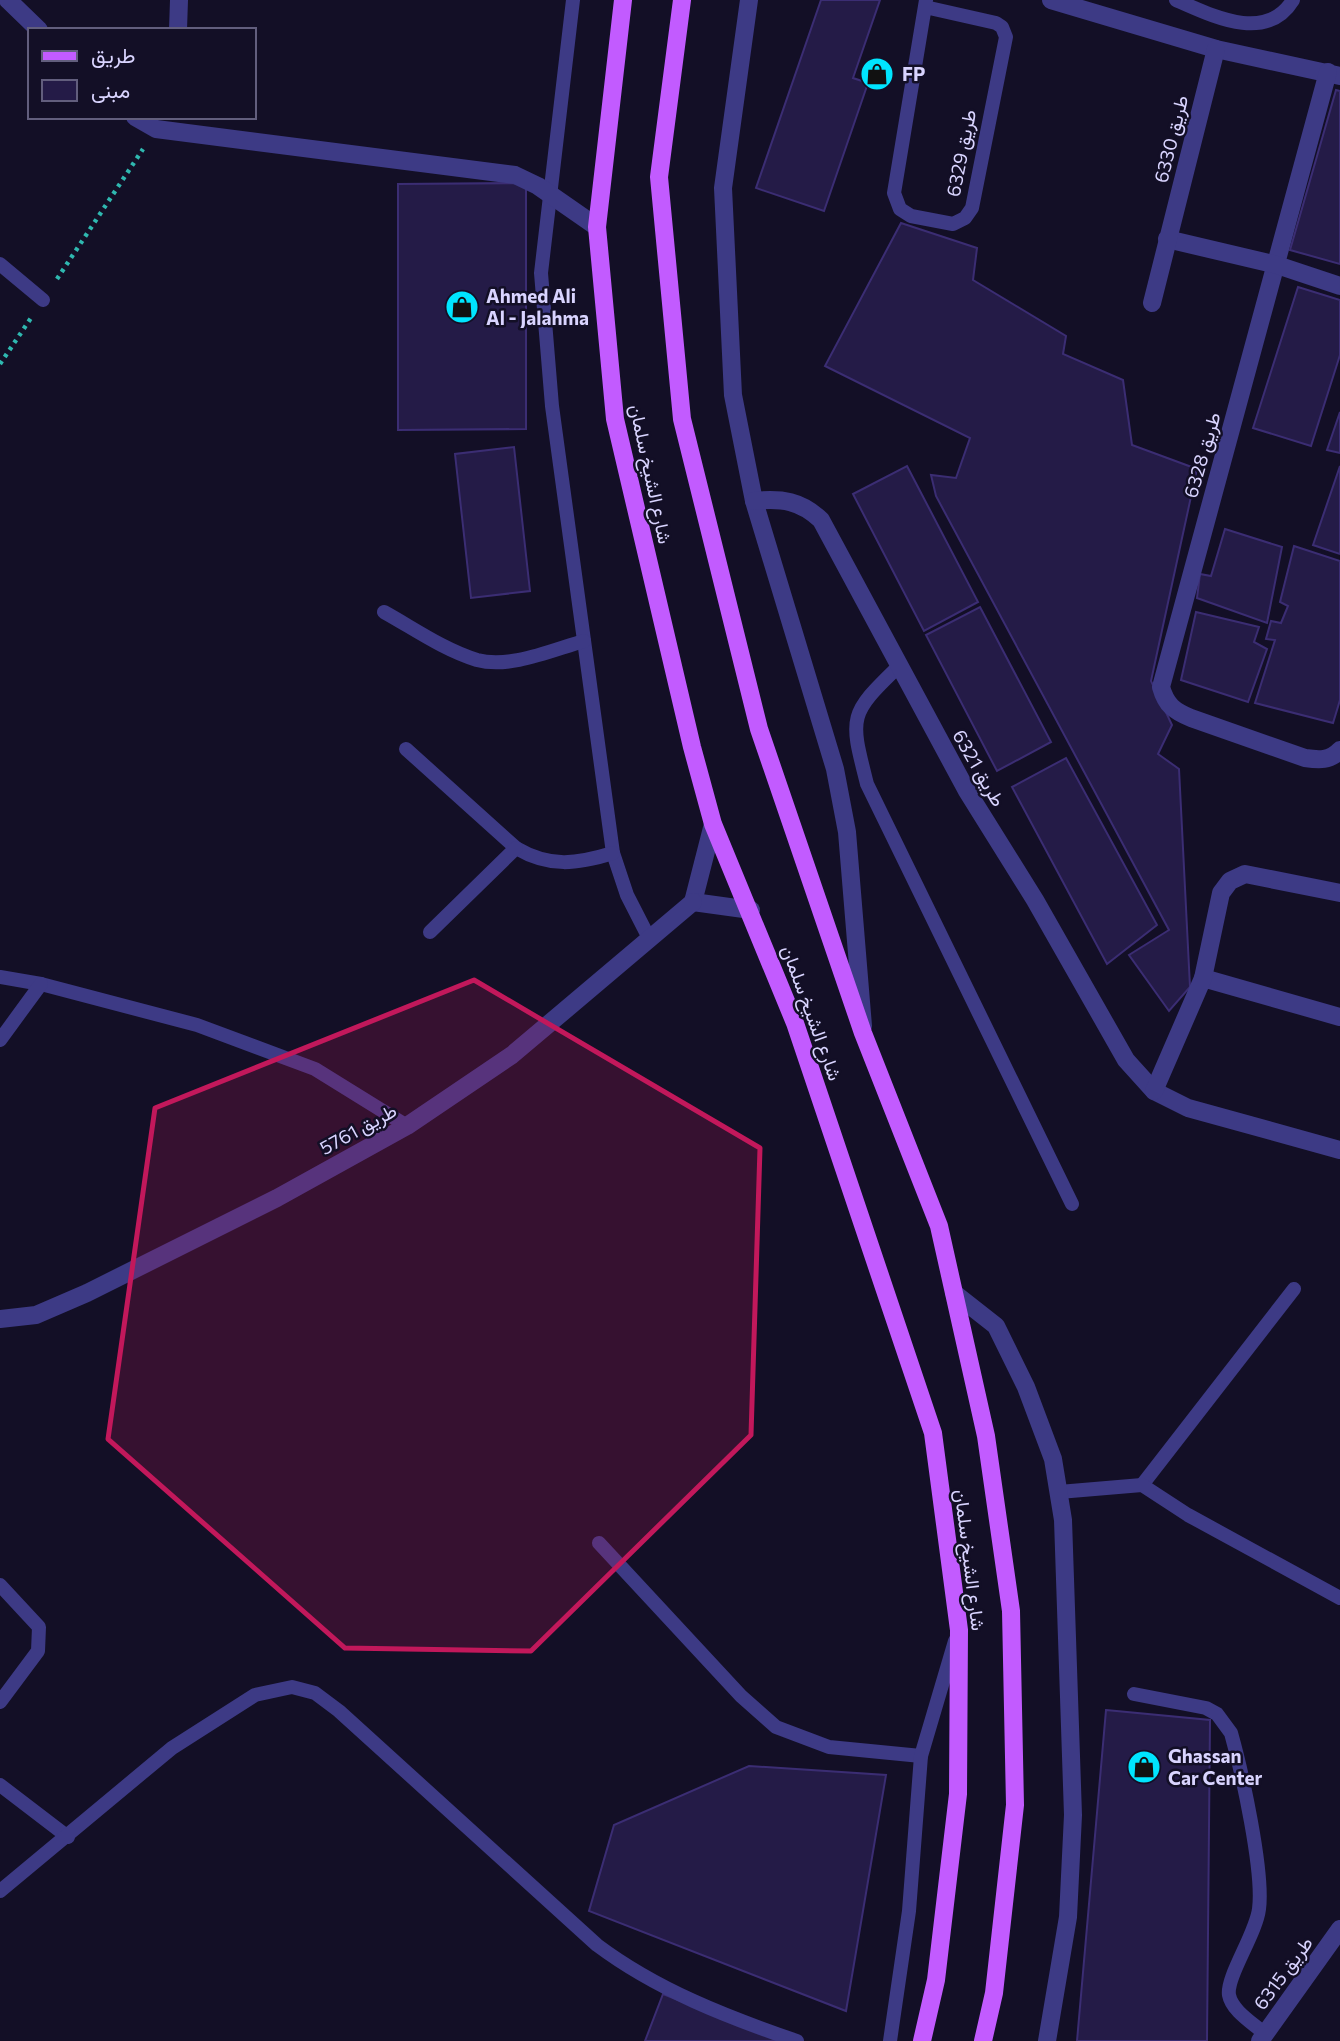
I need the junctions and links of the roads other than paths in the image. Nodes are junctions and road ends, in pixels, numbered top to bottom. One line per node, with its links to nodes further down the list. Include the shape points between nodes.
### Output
1 (8, 0): 11 (street)
2 (178, 0): 12 (street)
3 (573, 0): 17 (lane)
4 (623, 0): 18 (main road, شارع الشيخ سلمان)
5 (682, 0): 43 (main road, شارع الشيخ سلمان, via 659,177 682,419 759,729)
6 (749, 0): 25 (street, via 723,188 733,395)
7 (1051, 0): 13 (street)
8 (1175, 0): 9 (lane, via 1242,24 1268,21)
9 (1293, 0)
10 (925, 3): 10 (lane, طريق 6329, via 894,193 900,209 911,216 953,224 972,208 1006,37 996,23)
11 (37, 28)
12 (178, 28)
13 (1216, 49): 14 (street); 19 (street, طريق 6330)
14 (1334, 74): 21 (street, طريق 6328)
15 (138, 119): 16 (street, via 156,129)
16 (179, 125): 17 (street, via 515,175)
17 (548, 194): 18 (street); 27 (lane, via 541,273 552,406)
18 (597, 227): 31 (main road, شارع الشيخ سلمان, via 615,419)
19 (1167, 239): 21 (street); 24 (street, طريق 6330)
20 (0, 264): 23 (lane)
21 (1277, 265): 22 (street); 30 (street, طريق 6328, via 1161,687 1165,701 1175,711 1305,758 1334,757)
22 (1340, 286)
23 (43, 300)
24 (1152, 303)
25 (754, 502): 28 (street, طريق 6321, via 787,500 807,506 821,520); 43 (street, via 835,769 847,832)
26 (384, 612): 27 (lane, via 479,661 519,660)
27 (584, 641): 33 (lane)
28 (898, 667): 45 (street, طريق 6321, via 1126,1059); 48 (lane, via 863,701 855,723 867,784)
29 (406, 749): 32 (lane)
30 (1340, 750)
31 (713, 824): 35 (street); 36 (main road, شارع الشيخ سلمان)
32 (516, 848): 33 (lane, via 535,859 581,863); 37 (lane)
33 (613, 853): 38 (lane, via 627,895)
34 (1340, 893): 40 (street, via 1245,874 1230,881 1221,892)
35 (693, 902): 36 (street); 38 (street, طريق 5761)
36 (751, 910): 57 (main road, شارع الشيخ سلمان, via 795,1023 933,1433)
37 (430, 932)
38 (650, 940): 46 (street, طريق 5761, via 512,1055)
39 (0, 977): 41 (lane)
40 (1203, 978): 42 (street); 45 (street)
41 (41, 984): 44 (lane); 46 (lane, via 197,1025 315,1069)
42 (1340, 1017)
43 (863, 1032): 50 (main road, شارع الشيخ سلمان, via 939,1226)
44 (0, 1040)
45 (1154, 1091): 47 (street, طريق 6321, via 1188,1108)
46 (407, 1126): 51 (street, طريق 5761, via 277,1198 87,1293 36,1314)
47 (1340, 1150)
48 (1072, 1204)
49 (1294, 1289): 52 (lane)
50 (954, 1293): 53 (street, via 996,1325 1027,1387 1053,1459); 69 (main road, شارع الشيخ سلمان, via 986,1436 1011,1611 1015,1805 994,1993)
51 (0, 1319)
52 (1142, 1485): 53 (lane); 56 (lane)
53 (1059, 1492): 70 (street, via 1073,1815 1068,1917)
54 (599, 1543): 60 (lane, via 741,1696 776,1727 829,1747)
55 (0, 1585): 59 (lane, via 39,1627 38,1651)
56 (1340, 1598)
57 (959, 1630): 60 (lane); 68 (main road, شارع الشيخ سلمان, via 958,1794 936,1980)
58 (1134, 1694): 65 (lane, via 1206,1708 1217,1714 1231,1733 1261,1895 1254,1934 1231,1979 1229,1996)
59 (0, 1702)
60 (921, 1756): 67 (lane, via 909,1911)
61 (0, 1785): 62 (lane)
62 (68, 1837): 63 (lane); 66 (lane, via 172,1748 255,1695 292,1687 315,1693 634,1973 736,2020)
63 (0, 1891)
64 (1340, 1929): 65 (street, طريق 6315)
65 (1262, 2037)
66 (797, 2041)
67 (890, 2041)
68 (922, 2041)
69 (983, 2041)
70 (1047, 2041)

